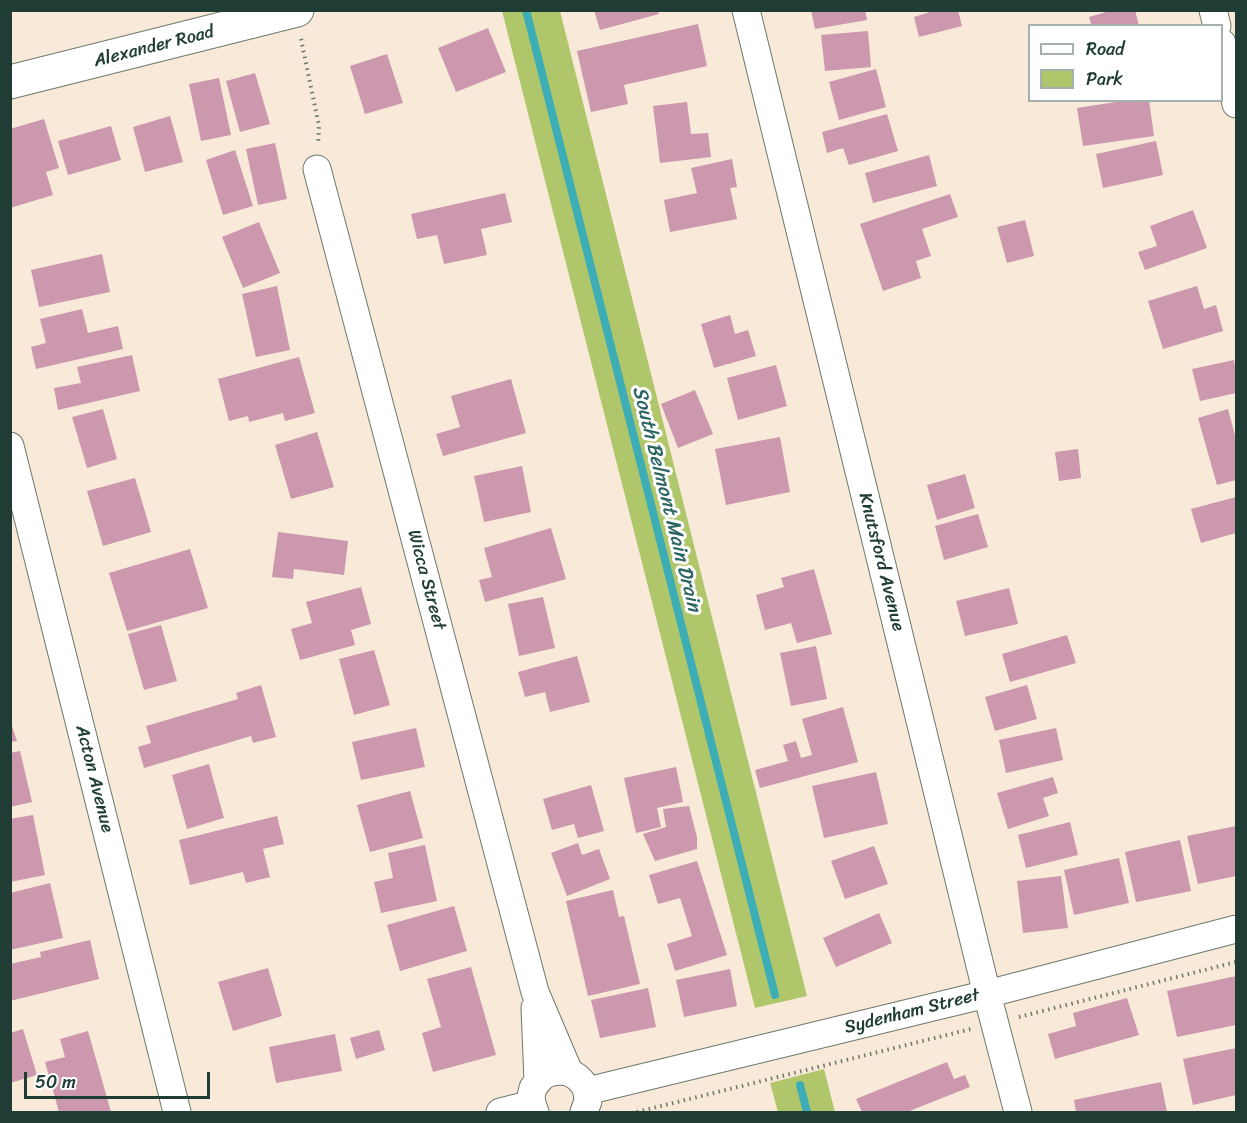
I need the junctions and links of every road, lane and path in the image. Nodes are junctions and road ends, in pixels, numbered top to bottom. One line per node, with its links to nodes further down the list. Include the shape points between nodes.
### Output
1 (217, 10): 5 (main road, Alexander Road)
2 (746, 10): 13 (street, Knutsford Avenue)
3 (297, 18): 6 (main road, Alexander Road); 8 (path, via 319,126)
4 (1223, 51): 7 (street)
5 (10, 62)
6 (10, 82)
7 (1236, 104)
8 (317, 169): 12 (street, Wicca Street)
9 (10, 446): 17 (street, Acton Avenue)
10 (1236, 929): 13 (street, Sydenham Street)
11 (1236, 962): 14 (path)
12 (535, 992): 15 (street, Wicca Street); 16 (street, Wicca Street)
13 (987, 994): 14 (street, Knutsford Avenue); 15 (street, Sydenham Street)
14 (994, 1023): 19 (path); 20 (street, Knutsford Avenue)
15 (580, 1092): 16 (street, Sydenham Street, via 560,1071 552,1072 544,1076)
16 (535, 1099): 18 (street)
17 (177, 1113)
18 (500, 1113)
19 (637, 1113)
20 (1018, 1113)

